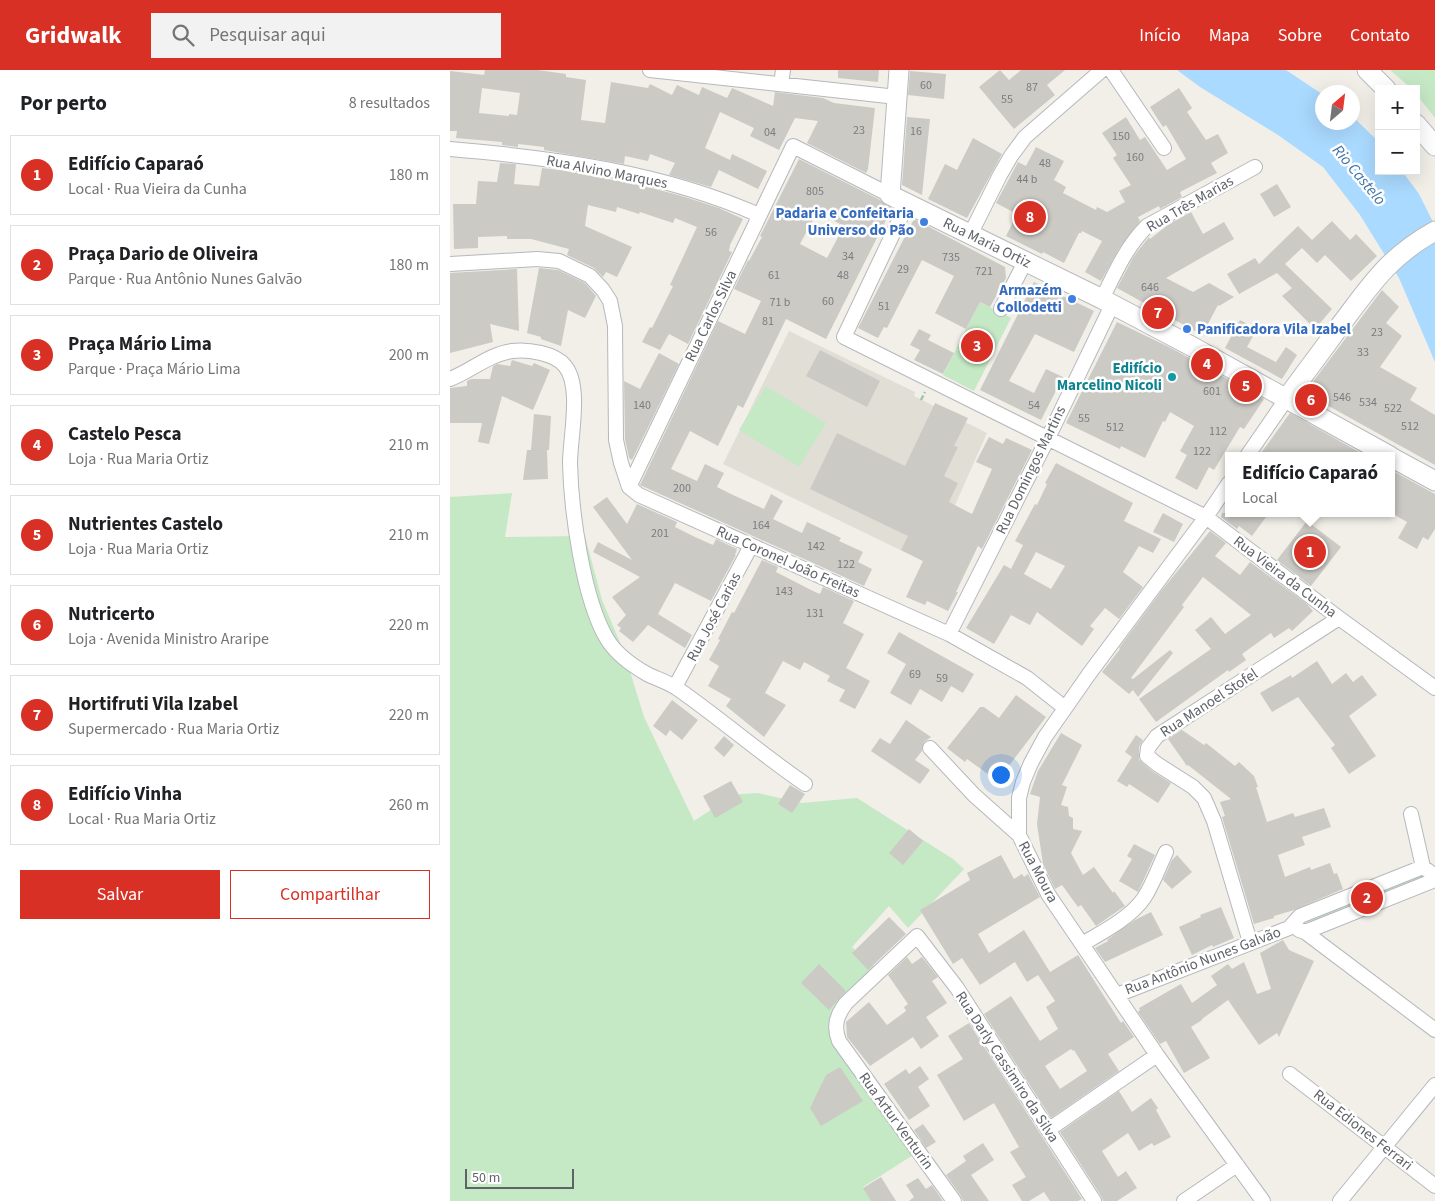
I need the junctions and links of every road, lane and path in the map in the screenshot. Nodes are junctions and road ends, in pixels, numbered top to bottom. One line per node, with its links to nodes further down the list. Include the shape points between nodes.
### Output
1 (650, 70): 6 (street)
2 (900, 70): 8 (main road)
3 (1102, 70): 19 (street, via 1025,137 1000,175)
4 (1111, 70): 12 (street)
5 (1367, 70): 7 (main road)
6 (782, 77): 8 (street)
7 (1382, 85)
8 (896, 97): 15 (main road)
9 (1420, 129): 11 (main road)
10 (793, 146): 15 (street, Rua Maria Ortiz); 17 (street, Rua Carlos Silva)
11 (1435, 146)
12 (1164, 148)
13 (450, 149): 17 (street, Rua Alvino Marques, via 583,164 647,177 706,194)
14 (1255, 167): 22 (street, Rua Três Marias, via 1147,226 1125,253)
15 (890, 196): 16 (main road, Rua Maria Ortiz)
16 (907, 204): 19 (main road, Rua Maria Ortiz); 26 (street, Rua Vieira da Cunha, via 844,337)
17 (759, 215): 31 (street, Rua Carlos Silva)
18 (1435, 231): 25 (main road, via 1414,242 1384,269 1362,294)
19 (970, 235): 20 (main road, Rua Maria Ortiz)
20 (1025, 262): 22 (main road, Rua Maria Ortiz); 23 (street)
21 (450, 264): 31 (street, via 536,259 559,261 590,276 603,290 610,301 615,326 616,440)
22 (1107, 302): 25 (main road, Rua Maria Ortiz); 26 (street, Rua Domingos Martins)
23 (1001, 309)
24 (450, 379): 37 (street, via 492,356 513,351 548,356 566,366 573,387 570,462 576,526 594,612 607,640 620,655)
25 (1287, 398): 27 (street); 28 (main road, Rua Maria Ortiz)
26 (1048, 438): 33 (street, Rua Vieira da Cunha); 36 (street, Rua Domingos Martins)
27 (1250, 452)
28 (1384, 452)
29 (1395, 458): 30 (main road, Rua Maria Ortiz)
30 (1435, 481)
31 (629, 486): 34 (street, Rua Coronel João Freitas, via 639,496)
32 (1225, 489): 33 (street, Rua Moura)
33 (1206, 517): 35 (street, Rua Vieira da Cunha); 39 (street, Rua Moura)
34 (751, 546): 36 (street, Rua Coronel João Freitas); 37 (street, Rua José Carias)
35 (1339, 618): 38 (street, Rua Vieira da Cunha); 50 (street, Rua Manoel Stofel, via 1157,736 1148,748 1148,756 1193,787 1207,805)
36 (950, 634): 39 (street, Rua Coronel João Freitas, via 1027,678)
37 (675, 687): 41 (street)
38 (1435, 688)
39 (1065, 708): 43 (street, Rua Moura, via 1023,782)
40 (930, 748): 43 (street, via 974,795)
41 (805, 784)
42 (1411, 814): 45 (street)
43 (1019, 835): 51 (street, Rua Moura, via 1048,894)
44 (1166, 852): 51 (street, via 1144,898 1134,910)
45 (1423, 867): 46 (street); 47 (street, Rua Antônio Nunes Galvão, via 1300,916)
46 (1435, 878): 48 (street)
47 (1289, 928): 48 (street, Rua Antônio Nunes Galvão); 50 (street, Rua Antônio Nunes Galvão)
48 (1305, 932): 53 (street)
49 (917, 936): 57 (street, Rua Darly Cassimiro da Silva, via 957,988); 61 (street, Rua Artur Venturin, via 842,1008 836,1032 839,1041)
50 (1250, 942): 52 (street, Rua Antônio Nunes Galvão)
51 (1082, 944): 52 (street, Rua Moura)
52 (1117, 995): 54 (street, Rua Moura)
53 (1435, 1030)
54 (1157, 1055): 57 (street); 59 (street, Rua Moura)
55 (1290, 1074): 58 (street, Rua Ediones Ferrari)
56 (1435, 1084): 58 (street)
57 (1048, 1130): 62 (street, Rua Darly Cassimiro da Silva)
58 (1385, 1147): 60 (street, Rua Ediones Ferrari); 65 (street)
59 (1237, 1166): 63 (street); 64 (street, Rua Moura)
60 (1435, 1186)
61 (954, 1201)
62 (1094, 1201)
63 (1184, 1201)
64 (1263, 1201)
65 (1340, 1201)

